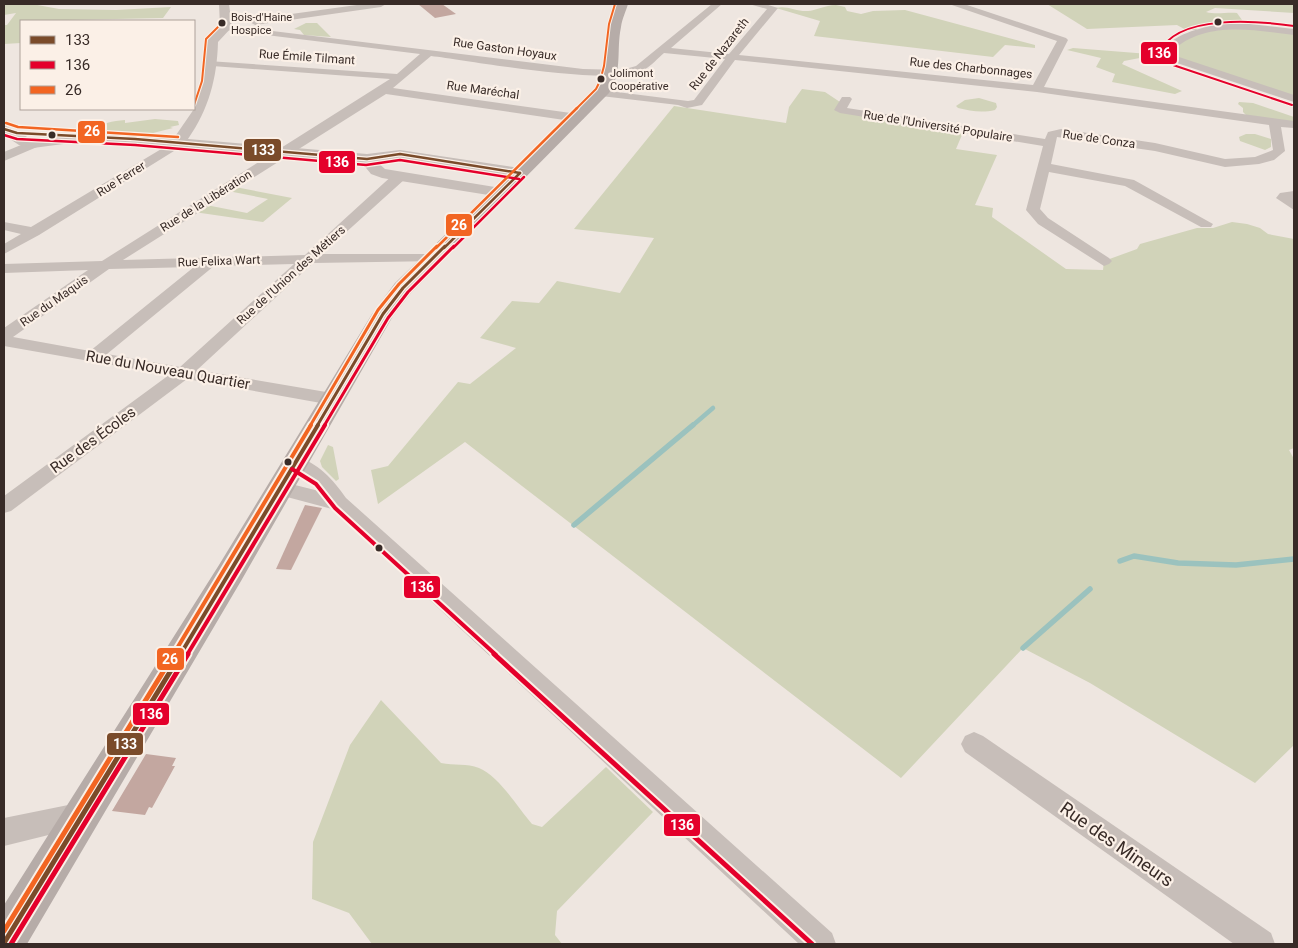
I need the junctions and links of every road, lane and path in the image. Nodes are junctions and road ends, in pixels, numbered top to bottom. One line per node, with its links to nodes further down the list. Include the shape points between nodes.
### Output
1 (224, 4): 7 (street)
2 (381, 4): 7 (street)
3 (622, 4): 16 (main road, via 615,20)
4 (717, 4): 10 (street, Rue Gaston Hoyaux)
5 (753, 4): 14 (street, Rue de Nazareth, via 773,8)
6 (954, 4): 19 (street, via 1023,24 1063,42)
7 (226, 27): 9 (street, Rue Gaston Hoyaux); 15 (street, Rue Ferrer, via 212,41)
8 (1294, 32): 13 (street, via 1246,26 1201,30 1166,50)
9 (397, 48): 11 (street, Rue Gaston Hoyaux); 17 (street)
10 (664, 50): 14 (street, Rue des Charbonnages); 16 (street, Rue Gaston Hoyaux, via 640,68)
11 (429, 52): 16 (street, Rue Gaston Hoyaux); 18 (street, Rue de la Libération)
12 (1149, 54): 13 (street)
13 (1167, 55): 22 (street)
14 (733, 56): 19 (street, Rue des Charbonnages); 21 (street, Rue de Nazareth, via 698,103)
15 (212, 63): 17 (street, Rue Émile Tilmant); 25 (street, Rue Ferrer)
16 (611, 73): 21 (main road)
17 (362, 74): 18 (street, Rue Émile Tilmant)
18 (400, 77): 20 (street, Rue de la Libération)
19 (1037, 89): 26 (street, Rue des Charbonnages)
20 (384, 90): 24 (street, Rue Maréchal); 33 (street, Rue de la Libération)
21 (601, 93): 24 (main road)
22 (1294, 99)
23 (841, 108): 31 (street, Rue de l'Université Populaire)
24 (578, 118): 37 (main road)
25 (195, 122): 29 (street, via 179,130); 30 (street, Rue Ferrer)
26 (1275, 124): 27 (street, Rue des Charbonnages); 31 (street, Rue de Conza, via 1279,151 1255,162 1234,164 1155,147 1061,133 1052,135)
27 (1294, 125)
28 (4, 129): 32 (street)
29 (136, 139): 30 (street); 32 (street, via 86,137)
30 (178, 143): 33 (street); 44 (street, Rue Ferrer)
31 (1049, 143): 36 (street, Rue de Conza)
32 (33, 144): 34 (street)
33 (284, 152): 35 (street); 50 (street, Rue de la Libération)
34 (4, 157)
35 (370, 164): 37 (street, via 394,154); 38 (street)
36 (1044, 167): 42 (street, via 1129,182); 49 (street, Rue de Conza, via 1033,210 1043,221)
37 (520, 173): 39 (main road)
38 (400, 176): 39 (street); 47 (street, Rue de l'Union des Métiers)
39 (500, 192): 46 (main road)
40 (1294, 195): 41 (street, via 1283,198)
41 (1294, 206)
42 (1206, 224)
43 (4, 226): 44 (street)
44 (34, 232): 45 (street, Rue Ferrer)
45 (4, 250)
46 (434, 258): 47 (street, Rue Felixa Wart); 56 (main road, via 403,288 383,314)
47 (310, 259): 48 (street, Rue Felixa Wart); 55 (street, Rue de l'Union des Métiers)
48 (211, 261): 50 (street, Rue Felixa Wart); 54 (street)
49 (1104, 261)
50 (104, 265): 51 (street, Rue Felixa Wart); 52 (street, Rue du Maquis)
51 (4, 268)
52 (4, 336)
53 (4, 341): 54 (street, Rue du Nouveau Quartier)
54 (93, 357): 55 (street, Rue du Nouveau Quartier)
55 (182, 374): 56 (street, Rue du Nouveau Quartier); 59 (street, Rue des Écoles)
56 (332, 399): 57 (main road)
57 (287, 475): 58 (street); 58 (street, via 312,471 327,484); 61 (main road)
58 (339, 503): 64 (street)
59 (4, 506)
60 (974, 744): 65 (street, Rue des Mineurs)
61 (83, 814): 62 (street); 63 (main road)
62 (4, 832)
63 (4, 943)
64 (821, 944)
65 (1260, 944)

